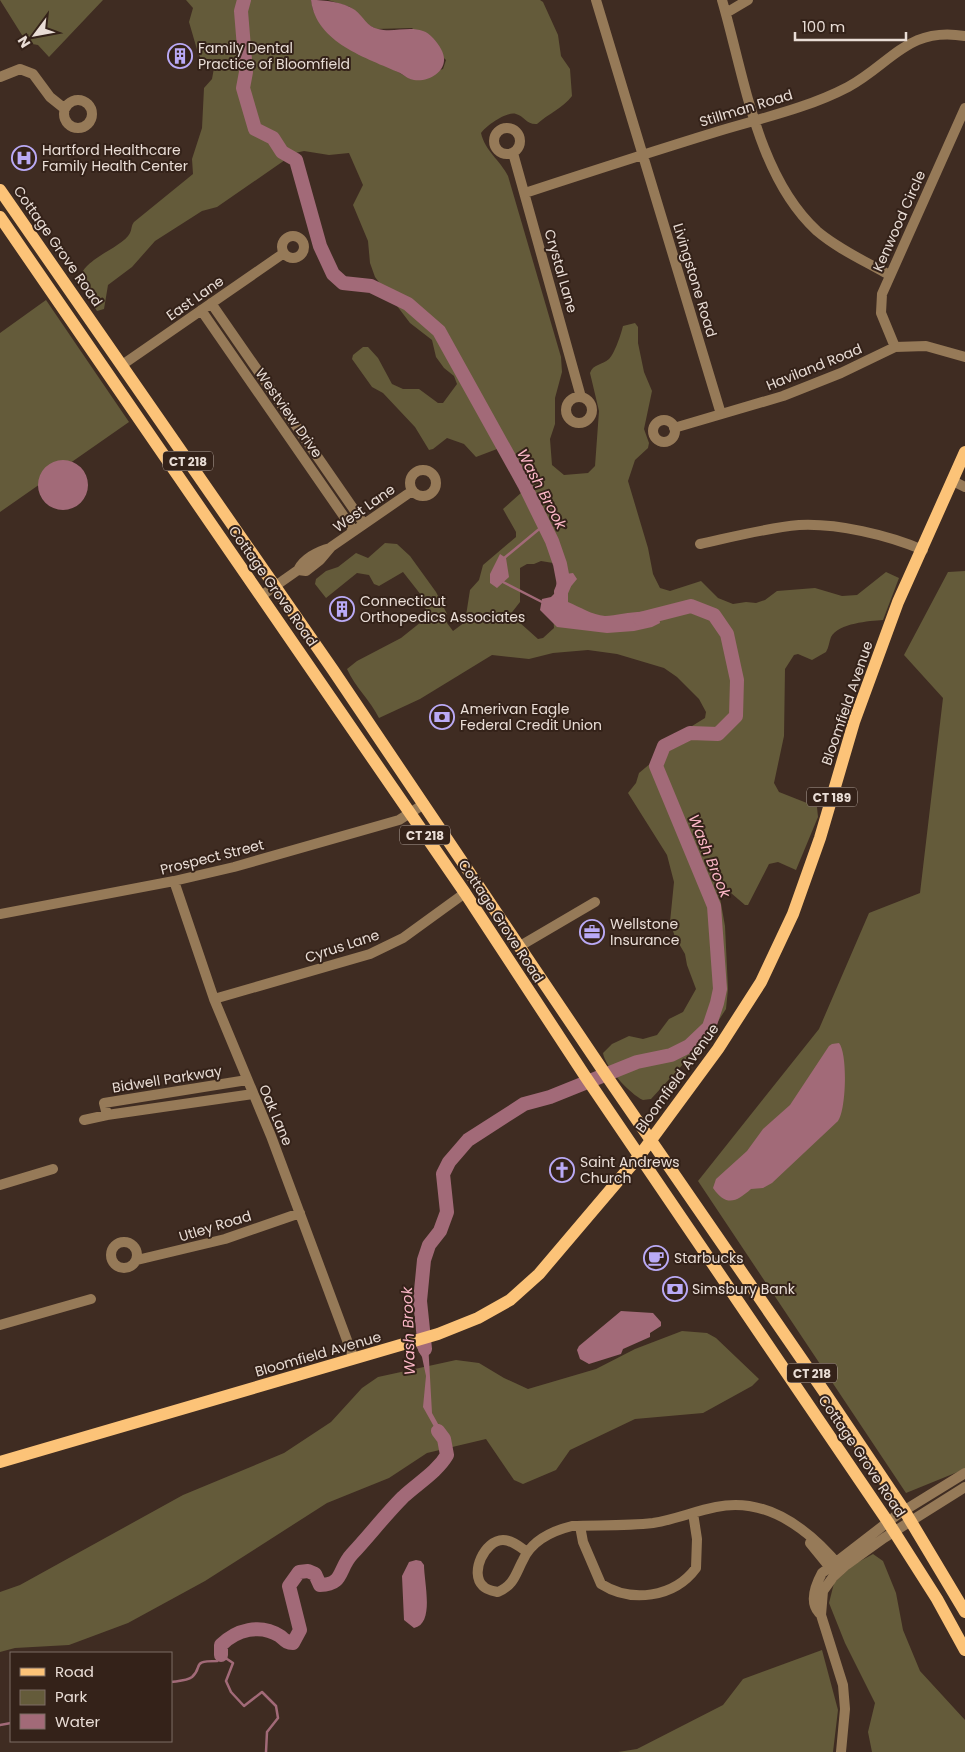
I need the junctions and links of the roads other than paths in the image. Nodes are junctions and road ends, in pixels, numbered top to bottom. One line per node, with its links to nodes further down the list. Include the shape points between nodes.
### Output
1 (596, 0): 11 (street)
2 (722, 0): 4 (street)
3 (748, 0): 4 (street)
4 (726, 13): 9 (street)
5 (965, 36): 9 (street, Stillman Road, via 948,33 920,38 849,86 808,104)
6 (0, 77): 8 (street, via 20,69 33,74 50,97)
7 (965, 108): 16 (street, Kenwood Circle)
8 (65, 109)
9 (754, 120): 11 (street, Stillman Road); 16 (street, via 784,189 803,215 826,238)
10 (513, 153): 13 (street, Crystal Lane)
11 (643, 154): 13 (street, Stillman Road); 25 (street, Livingstone Road)
12 (0, 190): 17 (main road, Cottage Grove Road / CT 218)
13 (525, 194): 24 (street, Crystal Lane)
14 (0, 217): 18 (main road, Cottage Grove Road / CT 218)
15 (284, 253): 19 (street, East Lane)
16 (889, 275): 21 (street, Kenwood Circle, via 880,306)
17 (62, 278): 18 (main road); 23 (main road, Cottage Grove Road / CT 218)
18 (49, 288): 36 (main road, Cottage Grove Road / CT 218)
19 (211, 303): 20 (street, East Lane); 31 (street, Westview Drive)
20 (201, 310): 23 (street, East Lane); 32 (street, Westview Drive)
21 (895, 347): 22 (street, Haviland Road, via 926,346); 25 (street, Haviland Road, via 783,396)
22 (965, 357)
23 (122, 365): 35 (main road, Cottage Grove Road / CT 218)
24 (582, 397)
25 (721, 414): 26 (street, Haviland Road)
26 (674, 428)
27 (965, 452): 28 (main road, Bloomfield Avenue / CT 189)
28 (953, 481): 29 (street); 34 (main road, Bloomfield Avenue / CT 189)
29 (965, 487)
30 (412, 490): 31 (street, West Lane)
31 (364, 524): 32 (street, West Lane)
32 (354, 532): 35 (street, West Lane, via 330,547 306,571 298,570)
33 (700, 544): 34 (street, via 785,526 816,525 875,534)
34 (923, 550): 49 (main road, Bloomfield Avenue / CT 189, via 898,602 854,722 820,838 793,914 755,990 718,1049)
35 (275, 587): 36 (street, West Lane); 37 (main road, Cottage Grove Road / CT 218)
36 (261, 596): 38 (main road, Cottage Grove Road / CT 218)
37 (424, 804): 38 (street, Prospect Street); 43 (main road, Cottage Grove Road / CT 218)
38 (410, 813): 39 (street, Prospect Street, via 374,828); 40 (main road, Cottage Grove Road / CT 218)
39 (174, 881): 42 (street, Prospect Street); 44 (street, Oak Lane)
40 (465, 893): 44 (street, Cyrus Lane, via 403,938 370,954); 50 (main road, Cottage Grove Road / CT 218)
41 (595, 902): 43 (street)
42 (0, 914)
43 (520, 946): 49 (main road, Cottage Grove Road / CT 218)
44 (214, 999): 45 (street, Oak Lane)
45 (247, 1080): 46 (street, Oak Lane); 47 (street, Bidwell Parkway, via 104,1103)
46 (253, 1094): 47 (street, Bidwell Parkway); 53 (street, Oak Lane)
47 (107, 1115): 48 (street, Bidwell Parkway)
48 (84, 1120)
49 (651, 1140): 50 (main road, Bloomfield Avenue / CT 189); 55 (main road, Cottage Grove Road / CT 218)
50 (640, 1155): 56 (main road, Cottage Grove Road / CT 218); 59 (main road, Bloomfield Avenue / CT 189, via 553,1259 510,1300 478,1318 438,1334)
51 (53, 1169): 52 (street)
52 (0, 1185)
53 (300, 1212): 54 (street, Utley Road, via 225,1239); 59 (street, Oak Lane)
54 (136, 1260)
55 (755, 1290): 56 (main road); 64 (main road, Cottage Grove Road / CT 218)
56 (734, 1293): 64 (main road, Cottage Grove Road / CT 218)
57 (91, 1299): 58 (street)
58 (0, 1325)
59 (354, 1359): 60 (main road, Bloomfield Avenue / CT 189)
60 (0, 1462)
61 (965, 1473): 64 (street)
62 (965, 1487): 64 (street)
63 (693, 1513): 65 (street, via 653,1523); 65 (street, via 697,1539 696,1568 678,1586 647,1594 623,1594 600,1584); 67 (street, via 743,1503 763,1508 793,1523)
64 (900, 1521): 67 (street); 68 (main road, Cottage Grove Road / CT 218); 69 (main road, Cottage Grove Road / CT 218)
65 (580, 1526): 66 (street, via 548,1534)
66 (527, 1552): 66 (street, via 514,1543 494,1542 488,1546 478,1579 484,1587 498,1592 511,1584)
67 (836, 1568): 70 (street, via 823,1590 821,1615 843,1685 845,1709)
68 (965, 1612)
69 (965, 1650)
70 (841, 1752)

